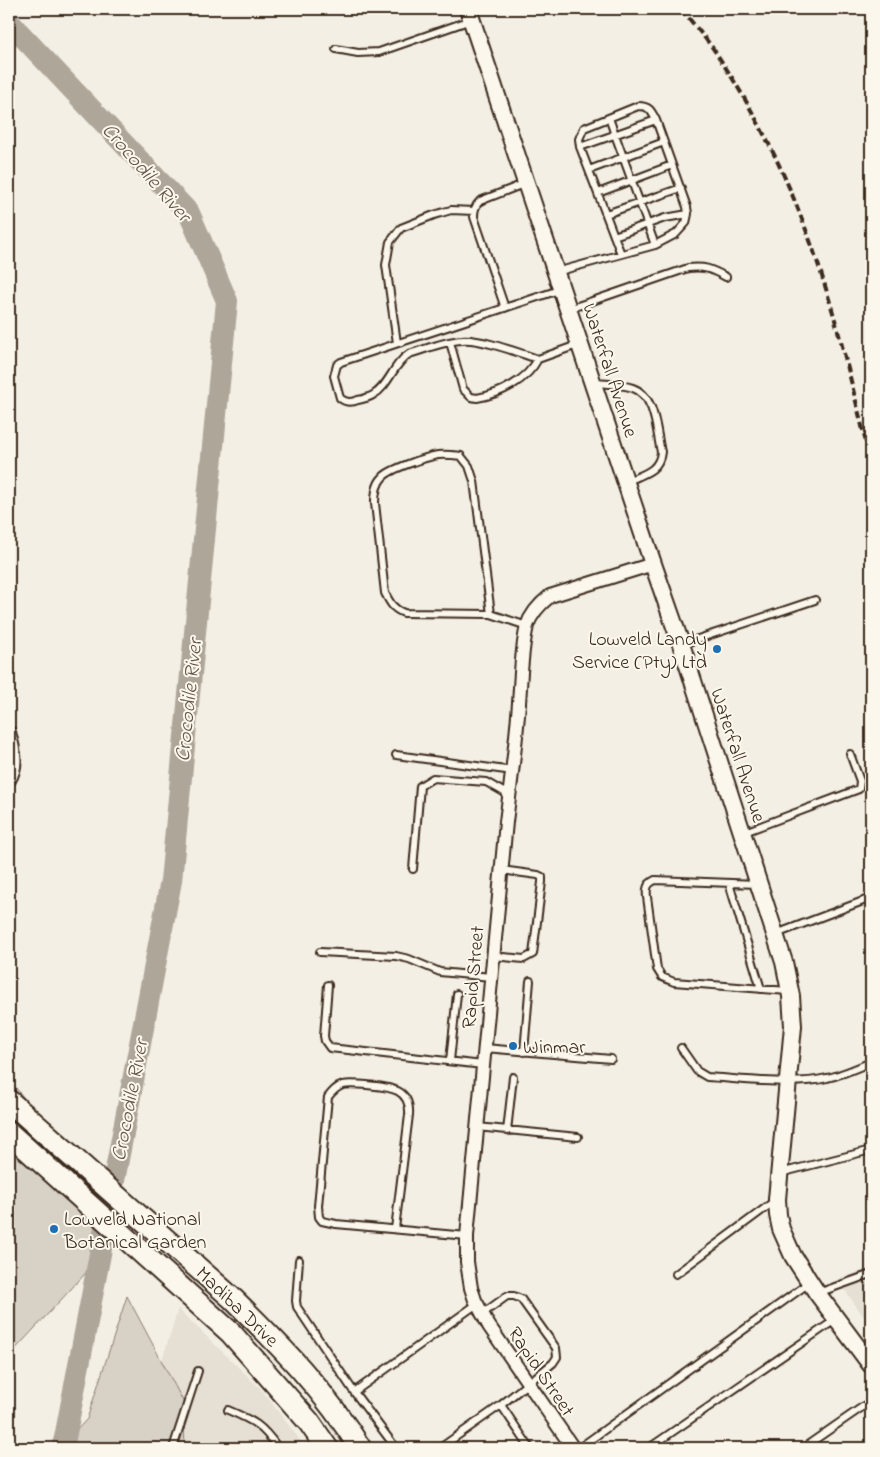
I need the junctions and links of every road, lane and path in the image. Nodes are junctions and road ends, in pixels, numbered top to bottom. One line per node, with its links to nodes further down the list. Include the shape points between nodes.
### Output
1 (470, 14): 2 (lane, via 379,52); 12 (street, Waterfall Avenue)
2 (336, 49)
3 (609, 118): 4 (lane, via 645,106); 5 (lane); 7 (lane, via 584,128 579,139)
4 (656, 120): 5 (lane); 6 (lane)
5 (616, 135): 7 (lane); 8 (lane)
6 (664, 142): 8 (lane); 9 (lane)
7 (580, 148): 10 (lane)
8 (624, 158): 10 (lane); 11 (lane)
9 (672, 165): 11 (lane); 13 (lane)
10 (589, 170): 14 (lane)
11 (631, 180): 14 (lane); 15 (lane)
12 (526, 183): 16 (lane, via 480,200); 23 (street, Waterfall Avenue)
13 (681, 188): 15 (lane); 18 (lane)
14 (598, 192): 17 (lane)
15 (640, 202): 17 (lane); 19 (lane)
16 (474, 210): 26 (lane); 29 (lane, via 451,210 434,215 401,228 390,242 386,265)
17 (606, 214): 20 (lane)
18 (688, 214): 19 (lane); 21 (lane, via 682,230)
19 (647, 224): 20 (lane); 21 (lane)
20 (614, 236): 22 (lane)
21 (655, 245): 22 (lane)
22 (621, 254): 23 (lane)
23 (556, 272): 25 (street, Waterfall Avenue)
24 (726, 277): 27 (lane, via 701,266 688,268)
25 (562, 289): 26 (lane); 27 (street, Waterfall Avenue)
26 (505, 308): 29 (lane)
27 (568, 309): 30 (street, Waterfall Avenue)
28 (450, 342): 29 (lane, via 403,358 374,394 352,402 340,398 334,376 337,365); 31 (lane, via 476,341); 31 (lane, via 463,389 471,397 482,397 514,384 533,369)
29 (397, 343)
30 (580, 344): 31 (lane); 32 (street, Waterfall Avenue)
31 (538, 358)
32 (593, 383): 33 (street, Waterfall Avenue); 33 (lane, via 632,388 642,393 650,404 660,459 656,468)
33 (626, 482): 34 (street, Waterfall Avenue)
34 (653, 564): 37 (street, Rapid Street, via 550,596 532,614); 38 (street, Waterfall Avenue)
35 (814, 600): 38 (lane)
36 (491, 614): 36 (lane, via 404,613 390,603 385,593 375,503 381,478 390,471 436,455 449,454 461,456 469,466 474,481); 37 (lane)
37 (527, 626): 42 (street, Rapid Street)
38 (681, 644): 45 (street, Waterfall Avenue)
39 (9, 732): 43 (street, via 15,759 15,769)
40 (396, 754): 42 (lane)
41 (850, 754): 45 (lane, via 860,781 855,792)
42 (513, 771): 44 (street, Rapid Street)
43 (9, 780)
44 (510, 795): 46 (lane, via 486,782 433,778 420,786); 47 (street, Rapid Street)
45 (741, 833): 49 (street, Waterfall Avenue)
46 (413, 869)
47 (501, 870): 53 (street, Rapid Street); 53 (lane, via 538,875 542,882 533,954 524,959)
48 (729, 883): 49 (lane); 57 (lane); 57 (lane, via 655,880 647,886 657,970 662,977 674,982)
49 (758, 884): 51 (street, Waterfall Avenue)
50 (871, 898): 51 (lane)
51 (774, 934): 58 (street, Waterfall Avenue)
52 (320, 952): 54 (lane, via 396,956 440,972)
53 (493, 956): 54 (street, Rapid Street)
54 (491, 977): 60 (street, Rapid Street)
55 (530, 981): 62 (lane)
56 (328, 985): 64 (lane, via 324,1036 330,1048)
57 (761, 988): 58 (lane)
58 (790, 991): 68 (street, Waterfall Avenue, via 793,1026)
59 (457, 994): 64 (lane)
60 (485, 1048): 62 (lane); 66 (street, Rapid Street)
61 (681, 1048): 68 (lane, via 697,1072 705,1076)
62 (524, 1052): 63 (lane)
63 (611, 1059)
64 (450, 1061): 66 (lane)
65 (871, 1062): 68 (lane, via 828,1078)
66 (483, 1065): 70 (street, Rapid Street)
67 (513, 1077): 71 (lane)
68 (788, 1081): 75 (street, Waterfall Avenue)
69 (9, 1101): 95 (main road, Madiba Drive, via 233,1299 299,1366)
70 (477, 1127): 71 (lane); 78 (street, Rapid Street)
71 (507, 1131): 73 (lane)
72 (9, 1134): 94 (main road, Madiba Drive, via 231,1333 309,1422)
73 (578, 1137)
74 (871, 1150): 75 (lane)
75 (780, 1173): 76 (street, Waterfall Avenue)
76 (777, 1199): 80 (lane); 82 (street, Waterfall Avenue, via 786,1241)
77 (395, 1229): 77 (lane, via 409,1104 403,1094 390,1088 342,1085 328,1097 318,1217 327,1222); 78 (lane)
78 (467, 1236): 83 (street, Rapid Street, via 469,1277)
79 (299, 1260): 88 (lane, via 297,1307)
80 (676, 1274)
81 (871, 1274): 82 (lane)
82 (814, 1288): 84 (street, Waterfall Avenue); 100 (lane)
83 (479, 1309): 87 (street, Rapid Street); 87 (lane, via 507,1296 517,1296 556,1348 556,1360); 88 (lane)
84 (836, 1319): 85 (street, Waterfall Avenue); 101 (lane)
85 (871, 1364)
86 (198, 1371): 92 (lane)
87 (528, 1384): 90 (lane); 99 (street, Rapid Street)
88 (354, 1392): 96 (lane)
89 (871, 1402): 102 (lane)
90 (500, 1405): 97 (lane); 98 (lane)
91 (228, 1410): 93 (lane, via 257,1423)
92 (173, 1448)
93 (278, 1448)
94 (327, 1448)
95 (360, 1448)
96 (396, 1448)
97 (440, 1448)
98 (530, 1448)
99 (573, 1448)
100 (579, 1448)
101 (649, 1448)
102 (803, 1448)

